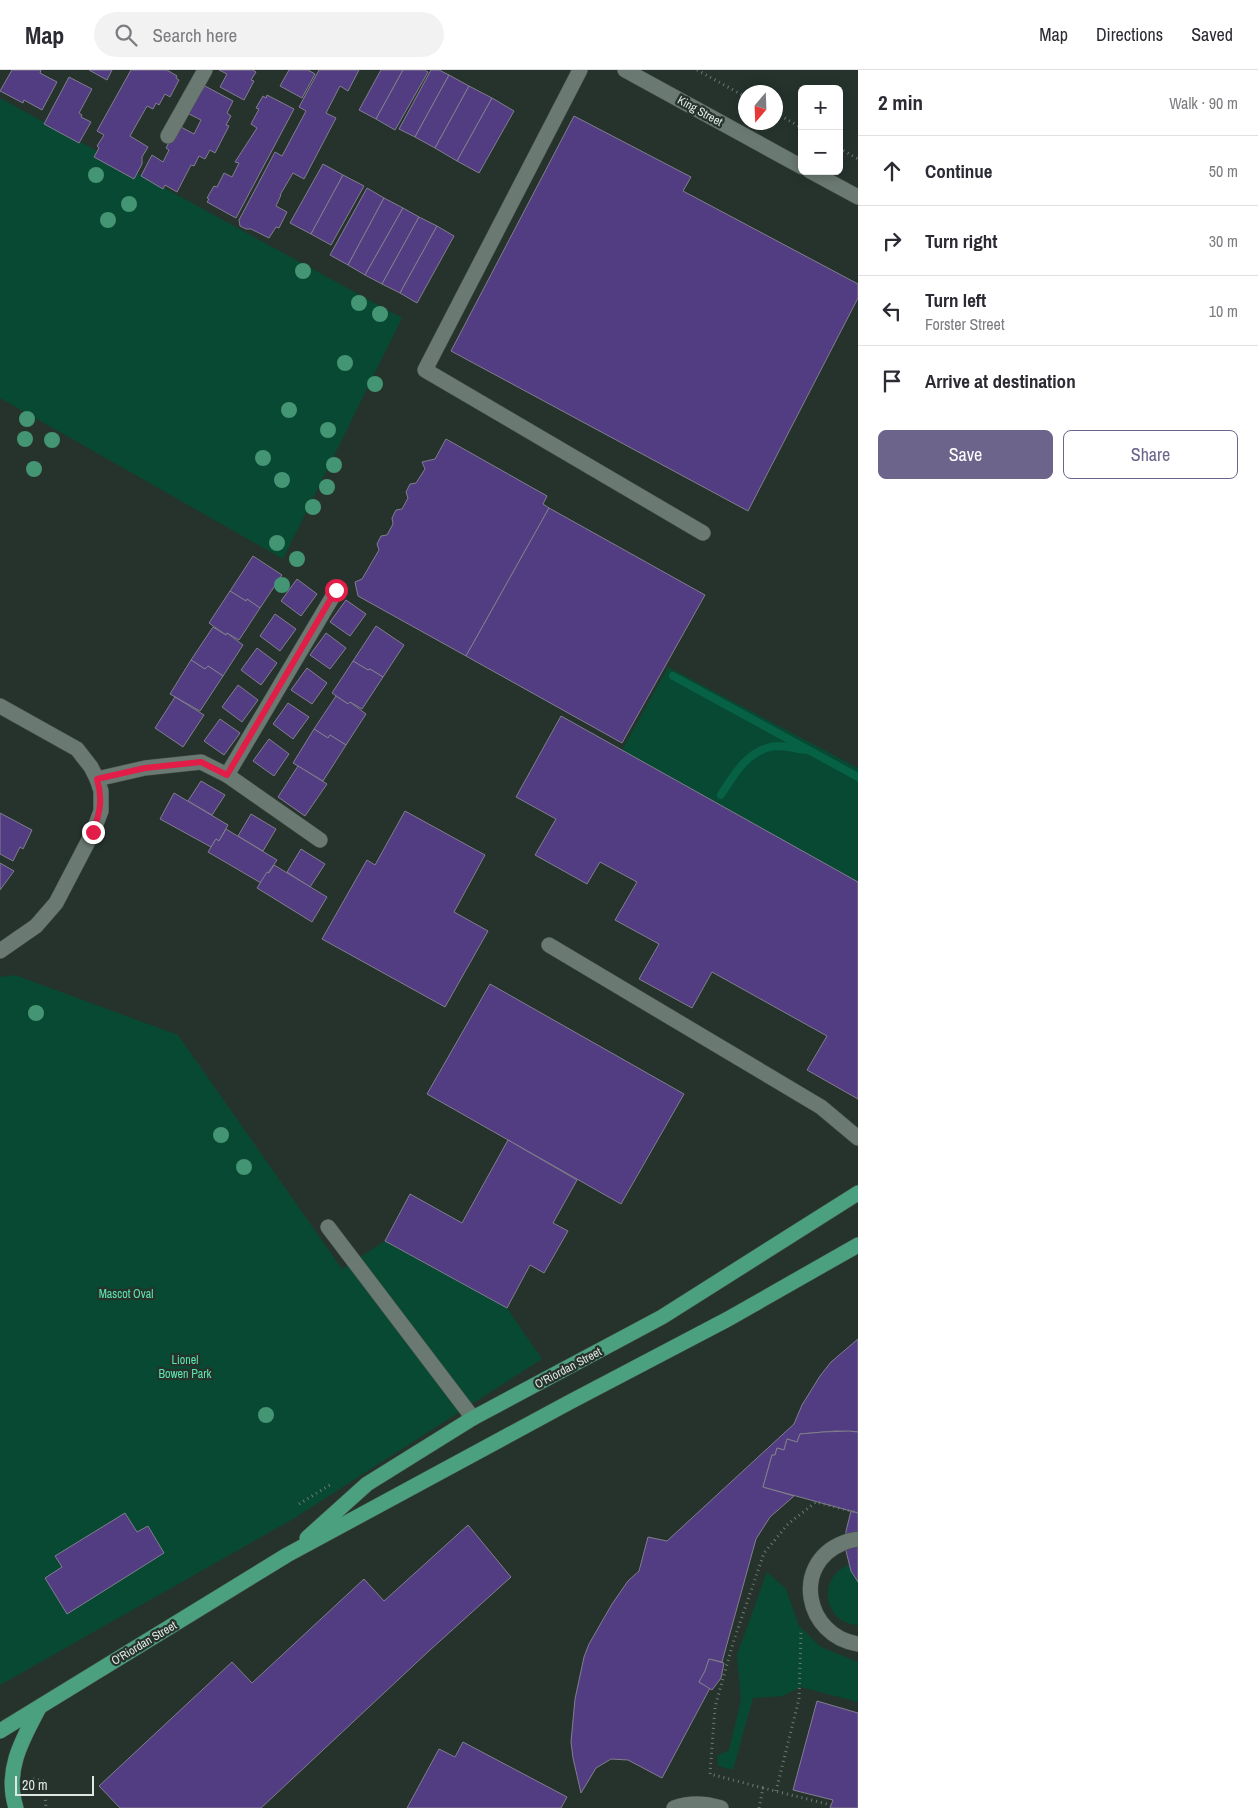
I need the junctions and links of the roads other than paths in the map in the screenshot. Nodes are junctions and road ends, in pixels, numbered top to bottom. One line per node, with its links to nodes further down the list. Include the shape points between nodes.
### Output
1 (205, 70): 4 (street)
2 (580, 70): 8 (street, via 425,370)
3 (625, 70): 5 (street, King Street)
4 (168, 136)
5 (798, 165)
6 (817, 175): 7 (street)
7 (858, 198)
8 (703, 533)
9 (336, 590): 11 (street)
10 (0, 706): 12 (street, via 77,749)
11 (227, 775): 12 (street, via 201,762 145,768); 13 (street)
12 (97, 779): 15 (street, via 101,811 68,883 36,926)
13 (320, 840)
14 (549, 945): 16 (street, via 821,1107)
15 (0, 951)
16 (858, 1138)
17 (858, 1193): 20 (main road, O'Riordan Street, via 662,1317)
18 (328, 1227): 20 (street)
19 (858, 1245): 22 (main road, O'Riordan Street, via 728,1319)
20 (473, 1418): 22 (main road, O'Riordan Street, via 367,1484)
21 (858, 1539): 23 (street, via 843,1542 817,1565 810,1599 826,1629 840,1639)
22 (287, 1555): 24 (main road, O'Riordan Street)
23 (858, 1644)
24 (40, 1707): 25 (main road, O'Riordan Street); 26 (main road, via 15,1760 12,1788)
25 (0, 1731)
26 (16, 1808)
27 (674, 1808): 28 (street, via 685,1804)
28 (721, 1808)

